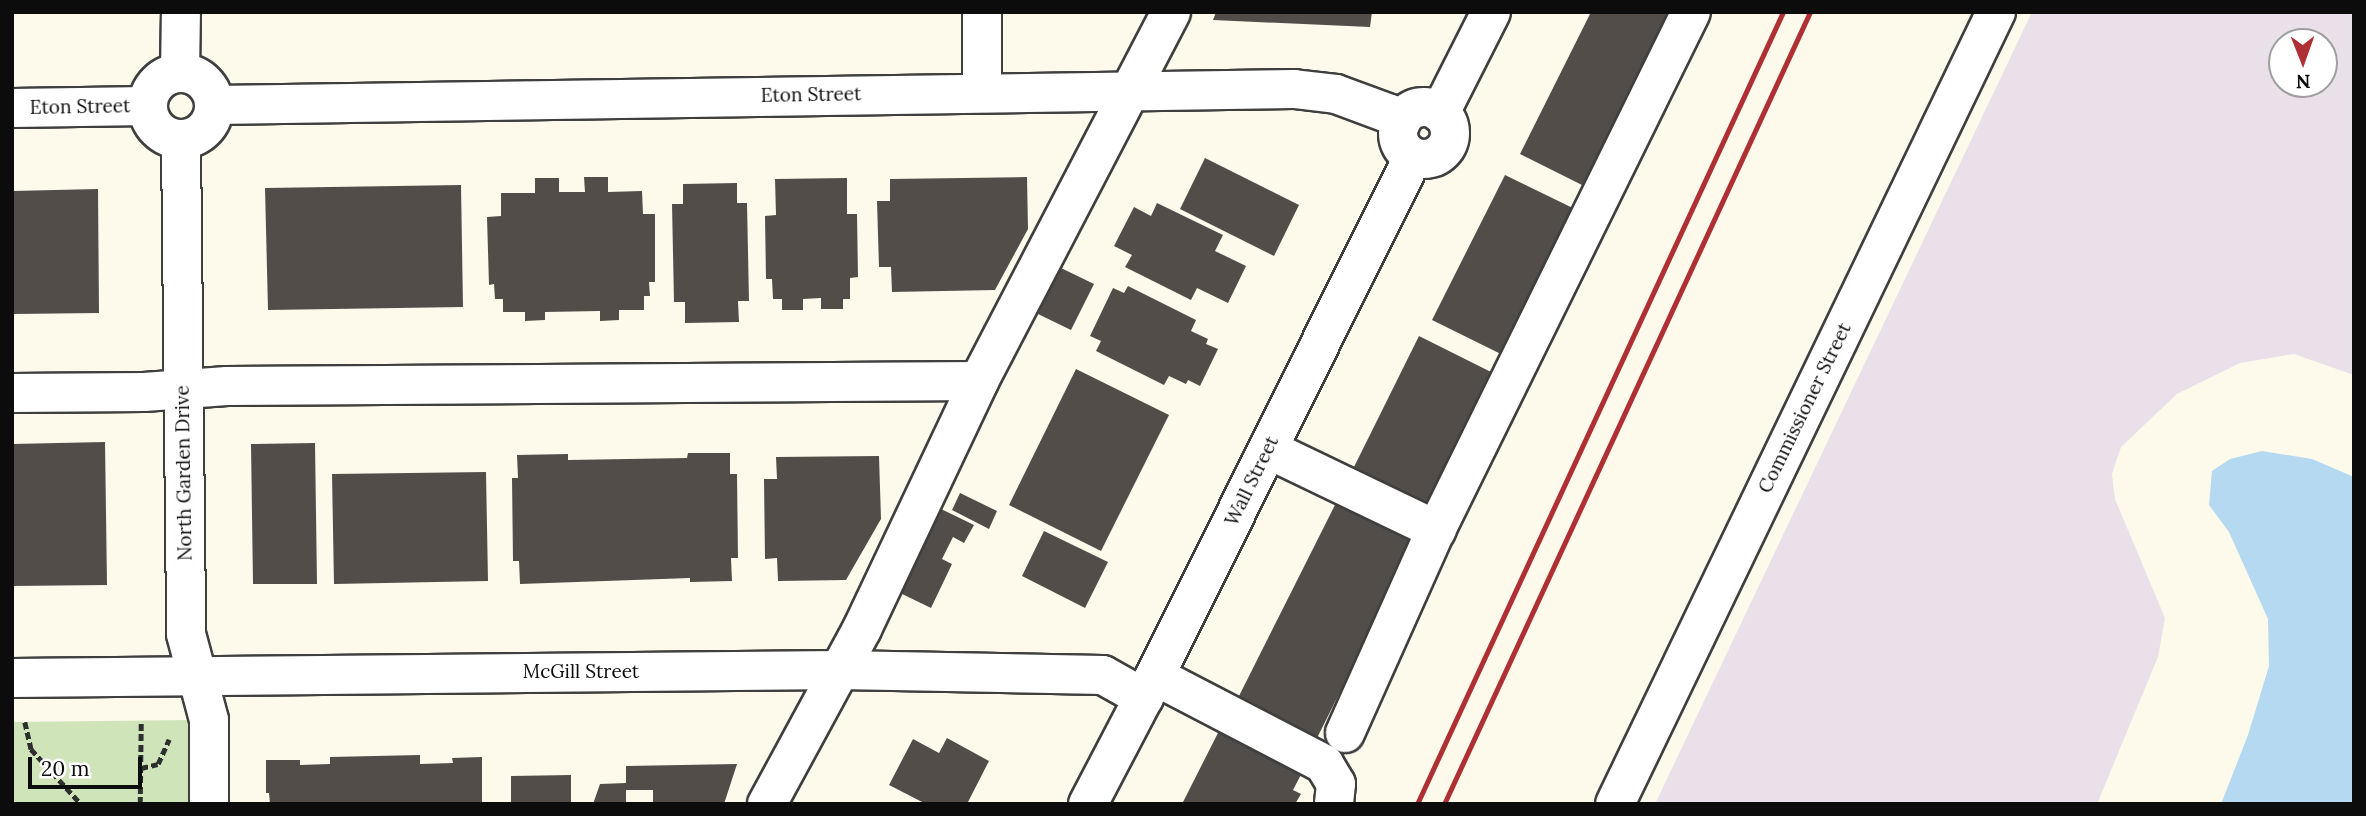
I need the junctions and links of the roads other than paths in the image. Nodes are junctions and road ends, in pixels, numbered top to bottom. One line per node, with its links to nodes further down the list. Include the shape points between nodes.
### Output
1 (181, 12): 7 (street)
2 (982, 12): 9 (street)
3 (1171, 12): 8 (street)
4 (1491, 12): 14 (street, via 1440,113 1449,127 1448,143 1429,159)
5 (1691, 12): 19 (street)
6 (1996, 12): 29 (street, Commissioner Street)
7 (180, 73): 10 (street, via 200,79); 11 (street, via 162,79)
8 (1132, 89): 9 (street, Eton Street); 14 (street, Eton Street, via 1294,89 1336,94 1390,114); 15 (street)
9 (982, 92): 10 (street, Eton Street)
10 (215, 105): 13 (street, via 214,115 201,133)
11 (148, 106): 12 (street, Eton Street); 13 (street, via 161,133)
12 (12, 107)
13 (181, 140): 16 (street, North Garden Drive)
14 (1407, 140): 18 (street, Wall Street)
15 (979, 382): 16 (street); 20 (street)
16 (183, 389): 17 (street); 21 (street, North Garden Drive, via 186,634)
17 (12, 393)
18 (1268, 449): 19 (street); 23 (street, Wall Street)
19 (1436, 530): 24 (street)
20 (839, 670): 21 (street, McGill Street); 23 (street, McGill Street, via 1103,675); 26 (street)
21 (195, 675): 22 (street, McGill Street); 25 (street, North Garden Drive, via 209,720)
22 (12, 678)
23 (1149, 687): 27 (street, Wall Street); 28 (street, McGill Street, via 1324,764 1336,784)
24 (1345, 733)
25 (209, 804)
26 (767, 804)
27 (1088, 804)
28 (1334, 804)
29 (1615, 804)

